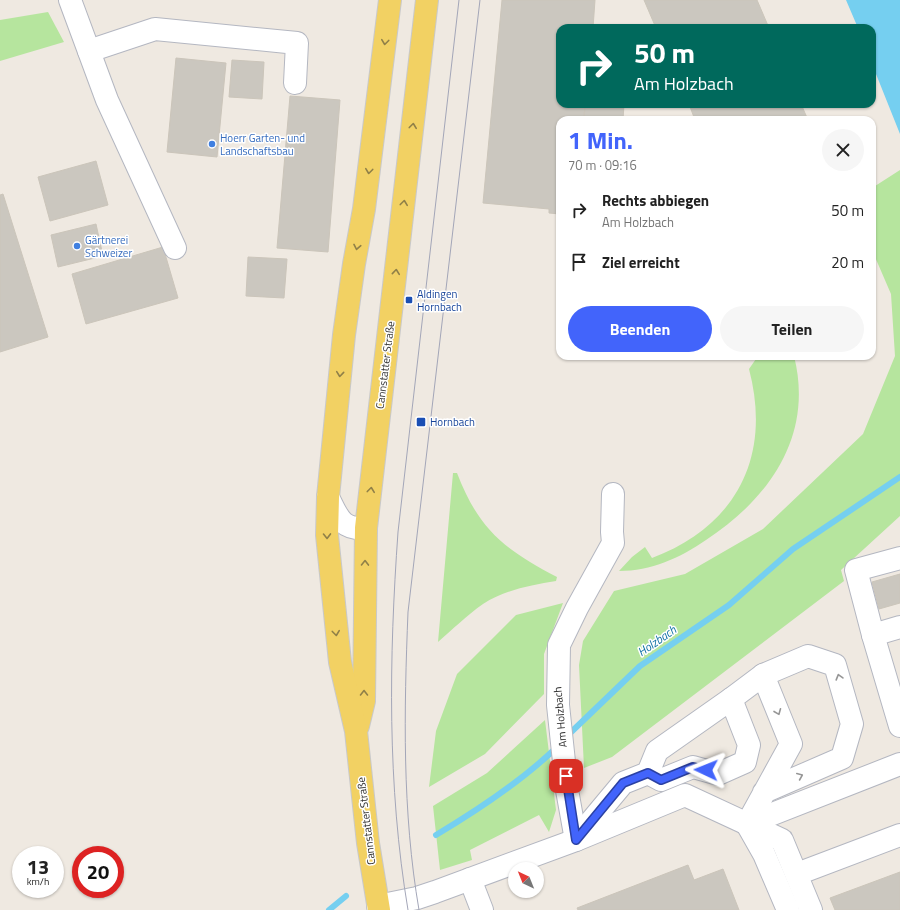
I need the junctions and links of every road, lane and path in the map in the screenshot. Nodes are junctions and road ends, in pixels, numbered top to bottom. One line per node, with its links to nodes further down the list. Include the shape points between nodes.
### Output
1 (70, 0): 4 (street)
2 (427, 0): 9 (main road, Cannstatter Straße, one-way to 2)
3 (388, 1): 8 (main road, Cannstatter Straße, one-way to 8, via 364,209 344,335)
4 (89, 51): 5 (street, via 155,29 297,43); 6 (street, via 107,100)
5 (295, 83)
6 (175, 248)
7 (614, 494): 22 (street, Am Holzbach, via 613,543 559,645 558,705 567,790)
8 (328, 497): 9 (street, via 344,525 354,529); 16 (main road, Cannstatter Straße, one-way to 16, via 326,535 332,602 340,662)
9 (366, 528): 16 (main road, Cannstatter Straße, one-way to 9, via 364,701)
10 (900, 558): 12 (street, via 856,570)
11 (900, 627): 12 (street)
12 (873, 635): 15 (street)
13 (763, 675): 14 (street); 19 (street, one-way to 19, via 791,744); 19 (street, one-way to 13, via 842,758 852,724 835,665 808,656)
14 (731, 699): 18 (street, via 658,751); 18 (street, via 749,745 745,762 718,774 693,767 661,780)
15 (900, 726)
16 (356, 731): 25 (main road, Cannstatter Straße)
17 (900, 764): 20 (street)
18 (648, 773): 22 (street, via 623,783)
19 (764, 792): 20 (street)
20 (747, 824): 22 (street, via 685,795); 23 (street, via 782,840); 27 (street, via 764,854)
21 (900, 835): 23 (street)
22 (576, 840): 24 (street)
23 (797, 874): 28 (street)
24 (470, 879): 25 (street, via 417,898); 26 (street)
25 (378, 908)
26 (482, 910)
27 (788, 910)
28 (811, 910)

